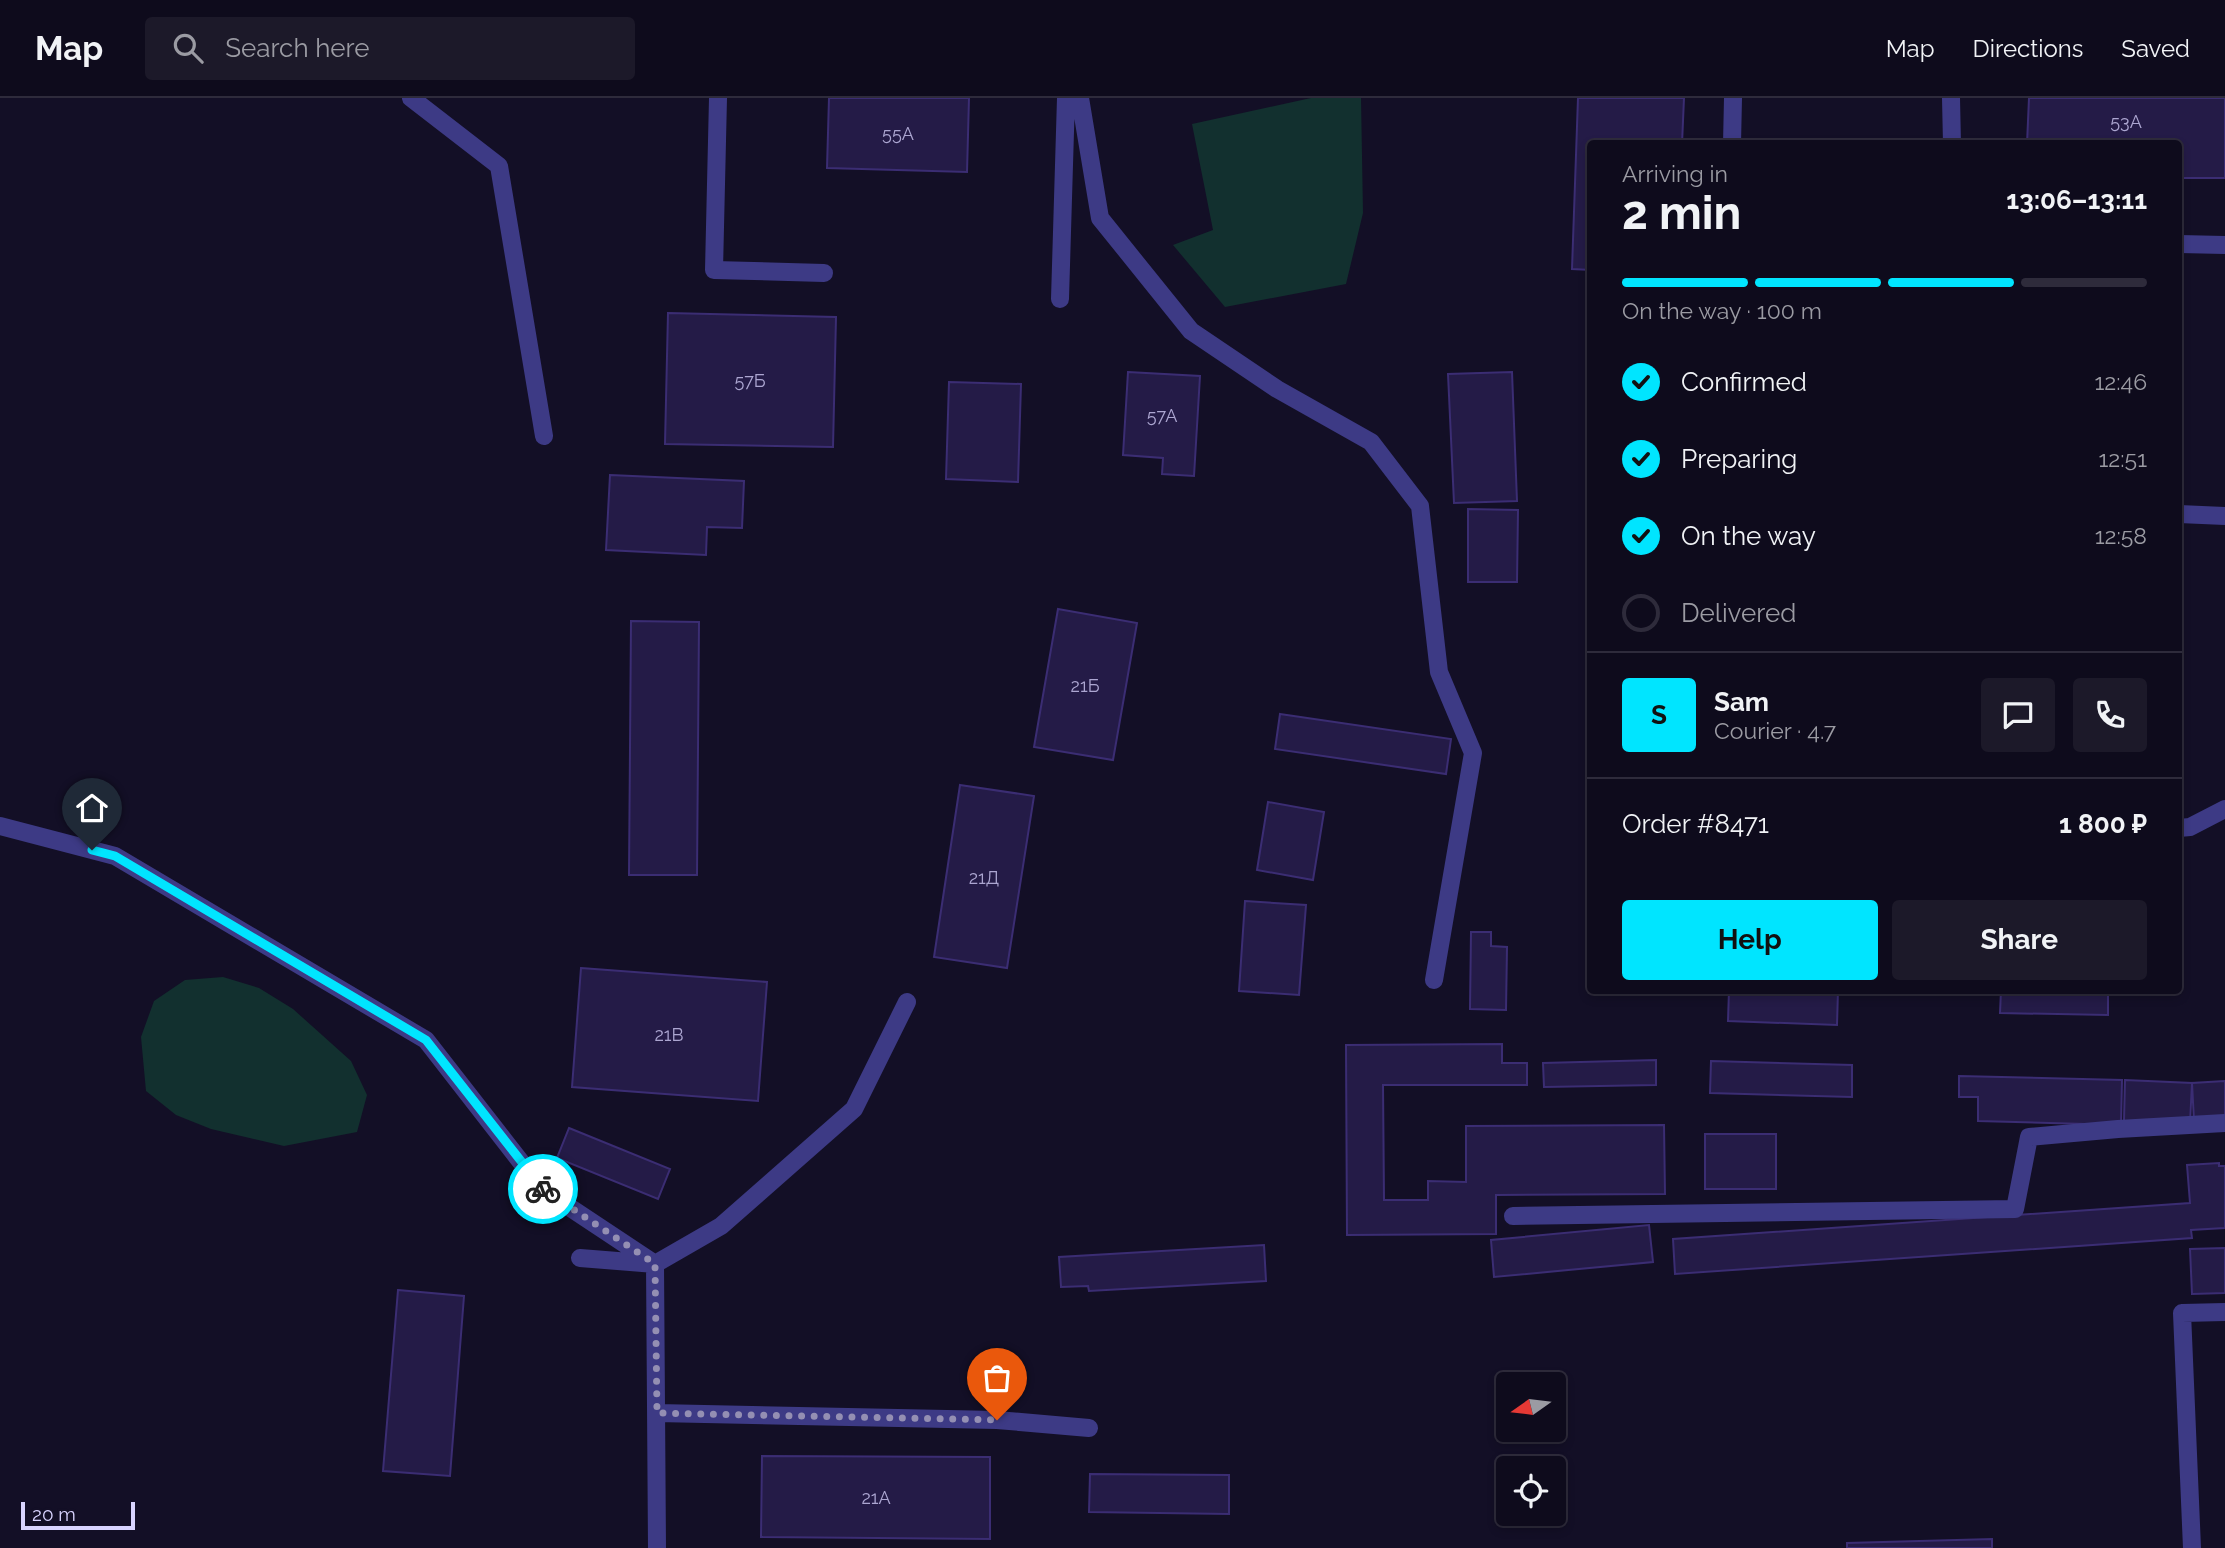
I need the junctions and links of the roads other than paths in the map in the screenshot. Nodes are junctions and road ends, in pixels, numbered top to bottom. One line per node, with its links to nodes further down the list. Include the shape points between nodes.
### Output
1 (411, 98): 13 (lane, via 499,166)
2 (718, 98): 11 (lane, via 714,270)
3 (1066, 98): 12 (lane)
4 (1080, 98): 19 (lane, via 1100,218 1191,331 1277,389 1371,442 1420,506 1439,672 1473,753)
5 (1733, 98): 7 (lane)
6 (1951, 98): 8 (lane)
7 (1731, 140)
8 (1952, 140)
9 (2182, 244): 10 (lane)
10 (2225, 246)
11 (824, 273)
12 (1060, 299)
13 (544, 436)
14 (2182, 514): 15 (lane)
15 (2225, 516)
16 (2225, 808): 18 (lane)
17 (0, 826): 24 (lane, via 115,856 426,1040 542,1189)
18 (2182, 828)
19 (1434, 979)
20 (907, 1003): 24 (lane, via 854,1109 721,1226)
21 (2225, 1123): 22 (lane, via 2029,1138 2015,1209)
22 (1513, 1216)
23 (580, 1258): 24 (lane)
24 (655, 1264): 26 (lane)
25 (2225, 1312): 29 (lane, via 2182,1313)
26 (657, 1413): 27 (lane, via 997,1420); 28 (lane)
27 (1089, 1428)
28 (657, 1548)
29 (2193, 1548)

